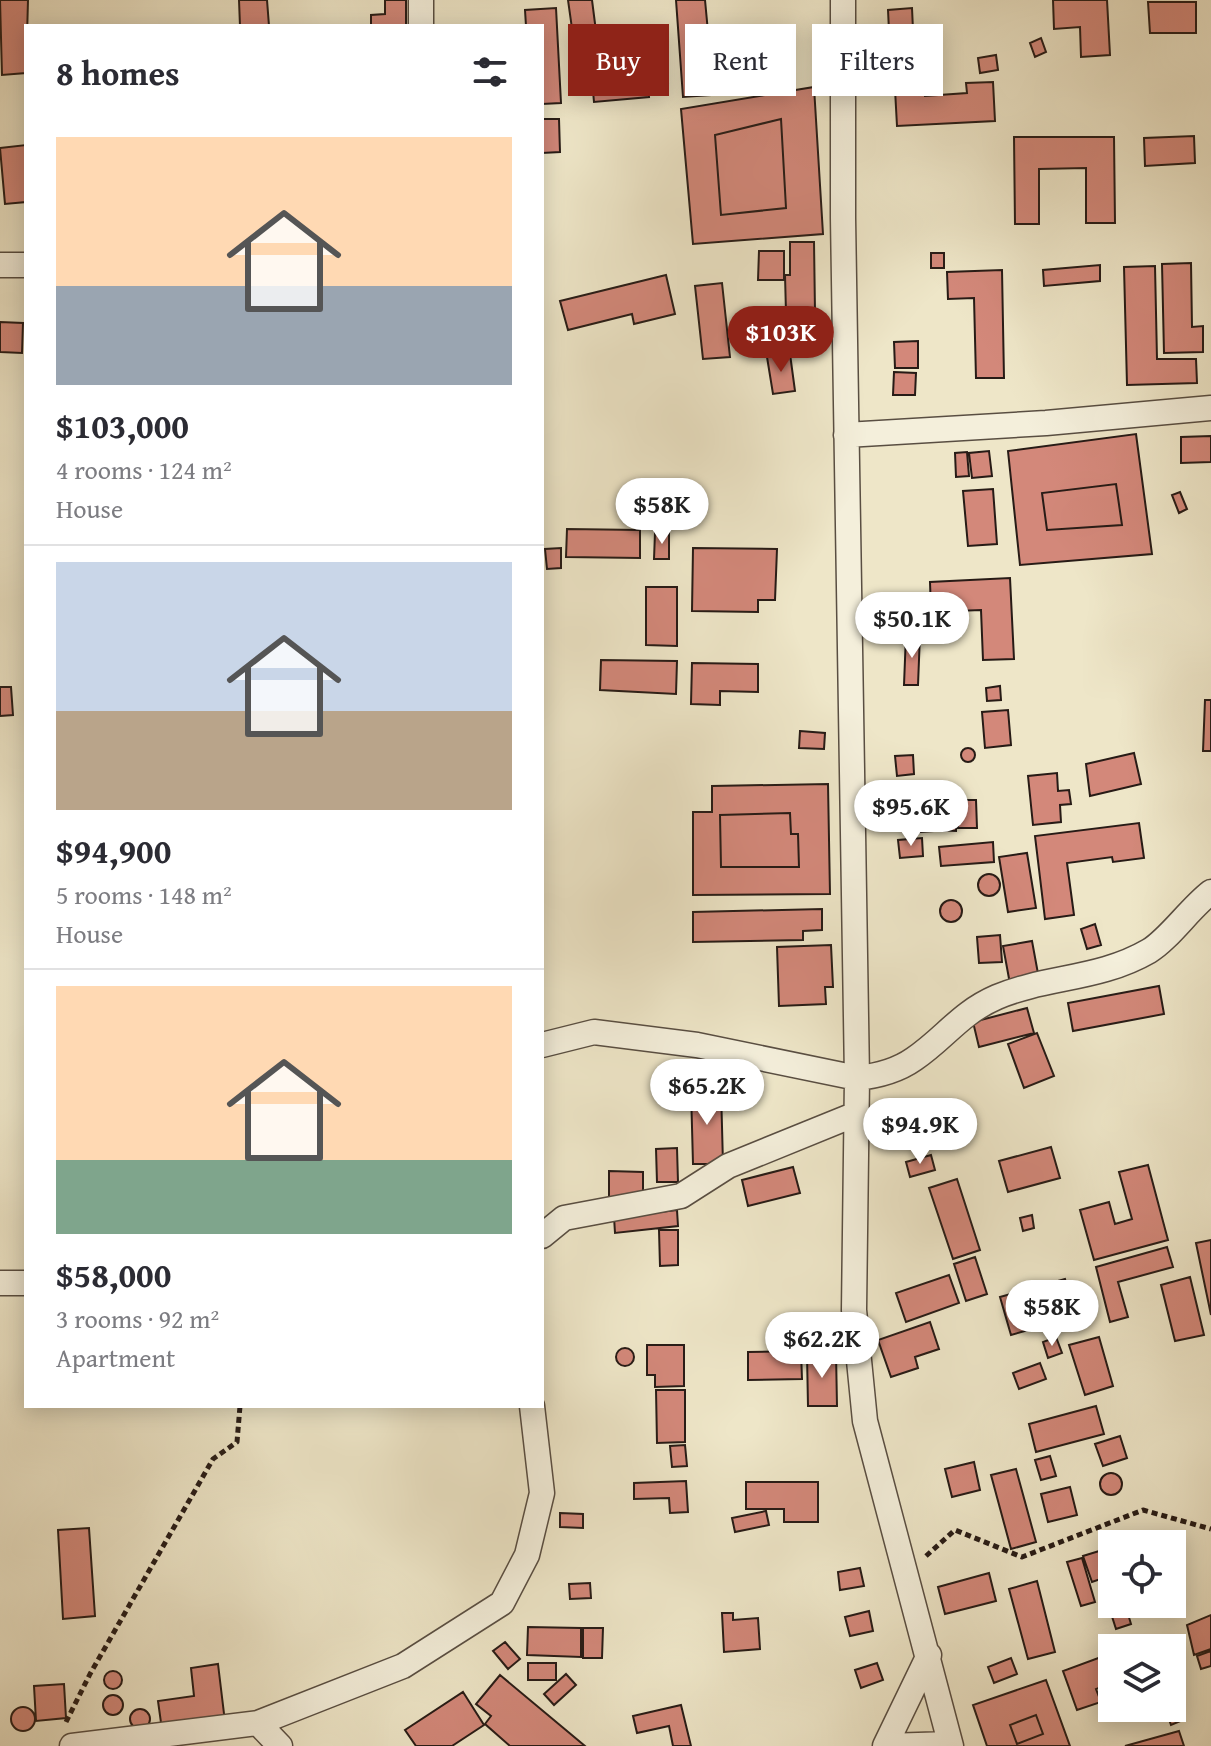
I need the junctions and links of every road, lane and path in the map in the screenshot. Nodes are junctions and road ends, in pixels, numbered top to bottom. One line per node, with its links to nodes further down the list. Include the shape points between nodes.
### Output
1 (421, 0): 3 (street)
2 (843, 0): 7 (street)
3 (421, 24)
4 (0, 265): 5 (street)
5 (24, 265)
6 (1211, 408): 7 (street)
7 (846, 435): 10 (street)
8 (1211, 892): 10 (street, via 1152,949 1112,970 998,996 964,1014 913,1060 880,1075)
9 (544, 1044): 10 (street, via 594,1032 697,1045)
10 (857, 1078): 11 (street)
11 (856, 1114): 12 (street, via 728,1166 681,1196 564,1218); 18 (street, via 854,1310 865,1421)
12 (544, 1234)
13 (0, 1283): 14 (street)
14 (24, 1283)
15 (240, 1408): 21 (path, via 237,1442 213,1459 90,1674)
16 (532, 1408): 20 (street, via 542,1493 527,1555 502,1603 403,1666)
17 (1211, 1529): 18 (path, via 1143,1510 1022,1557 955,1530)
18 (907, 1573): 19 (street)
19 (929, 1655): 22 (street); 24 (street)
20 (258, 1723): 21 (street); 23 (street)
21 (68, 1735)
22 (951, 1745): 24 (street)
23 (280, 1746)
24 (886, 1746)

